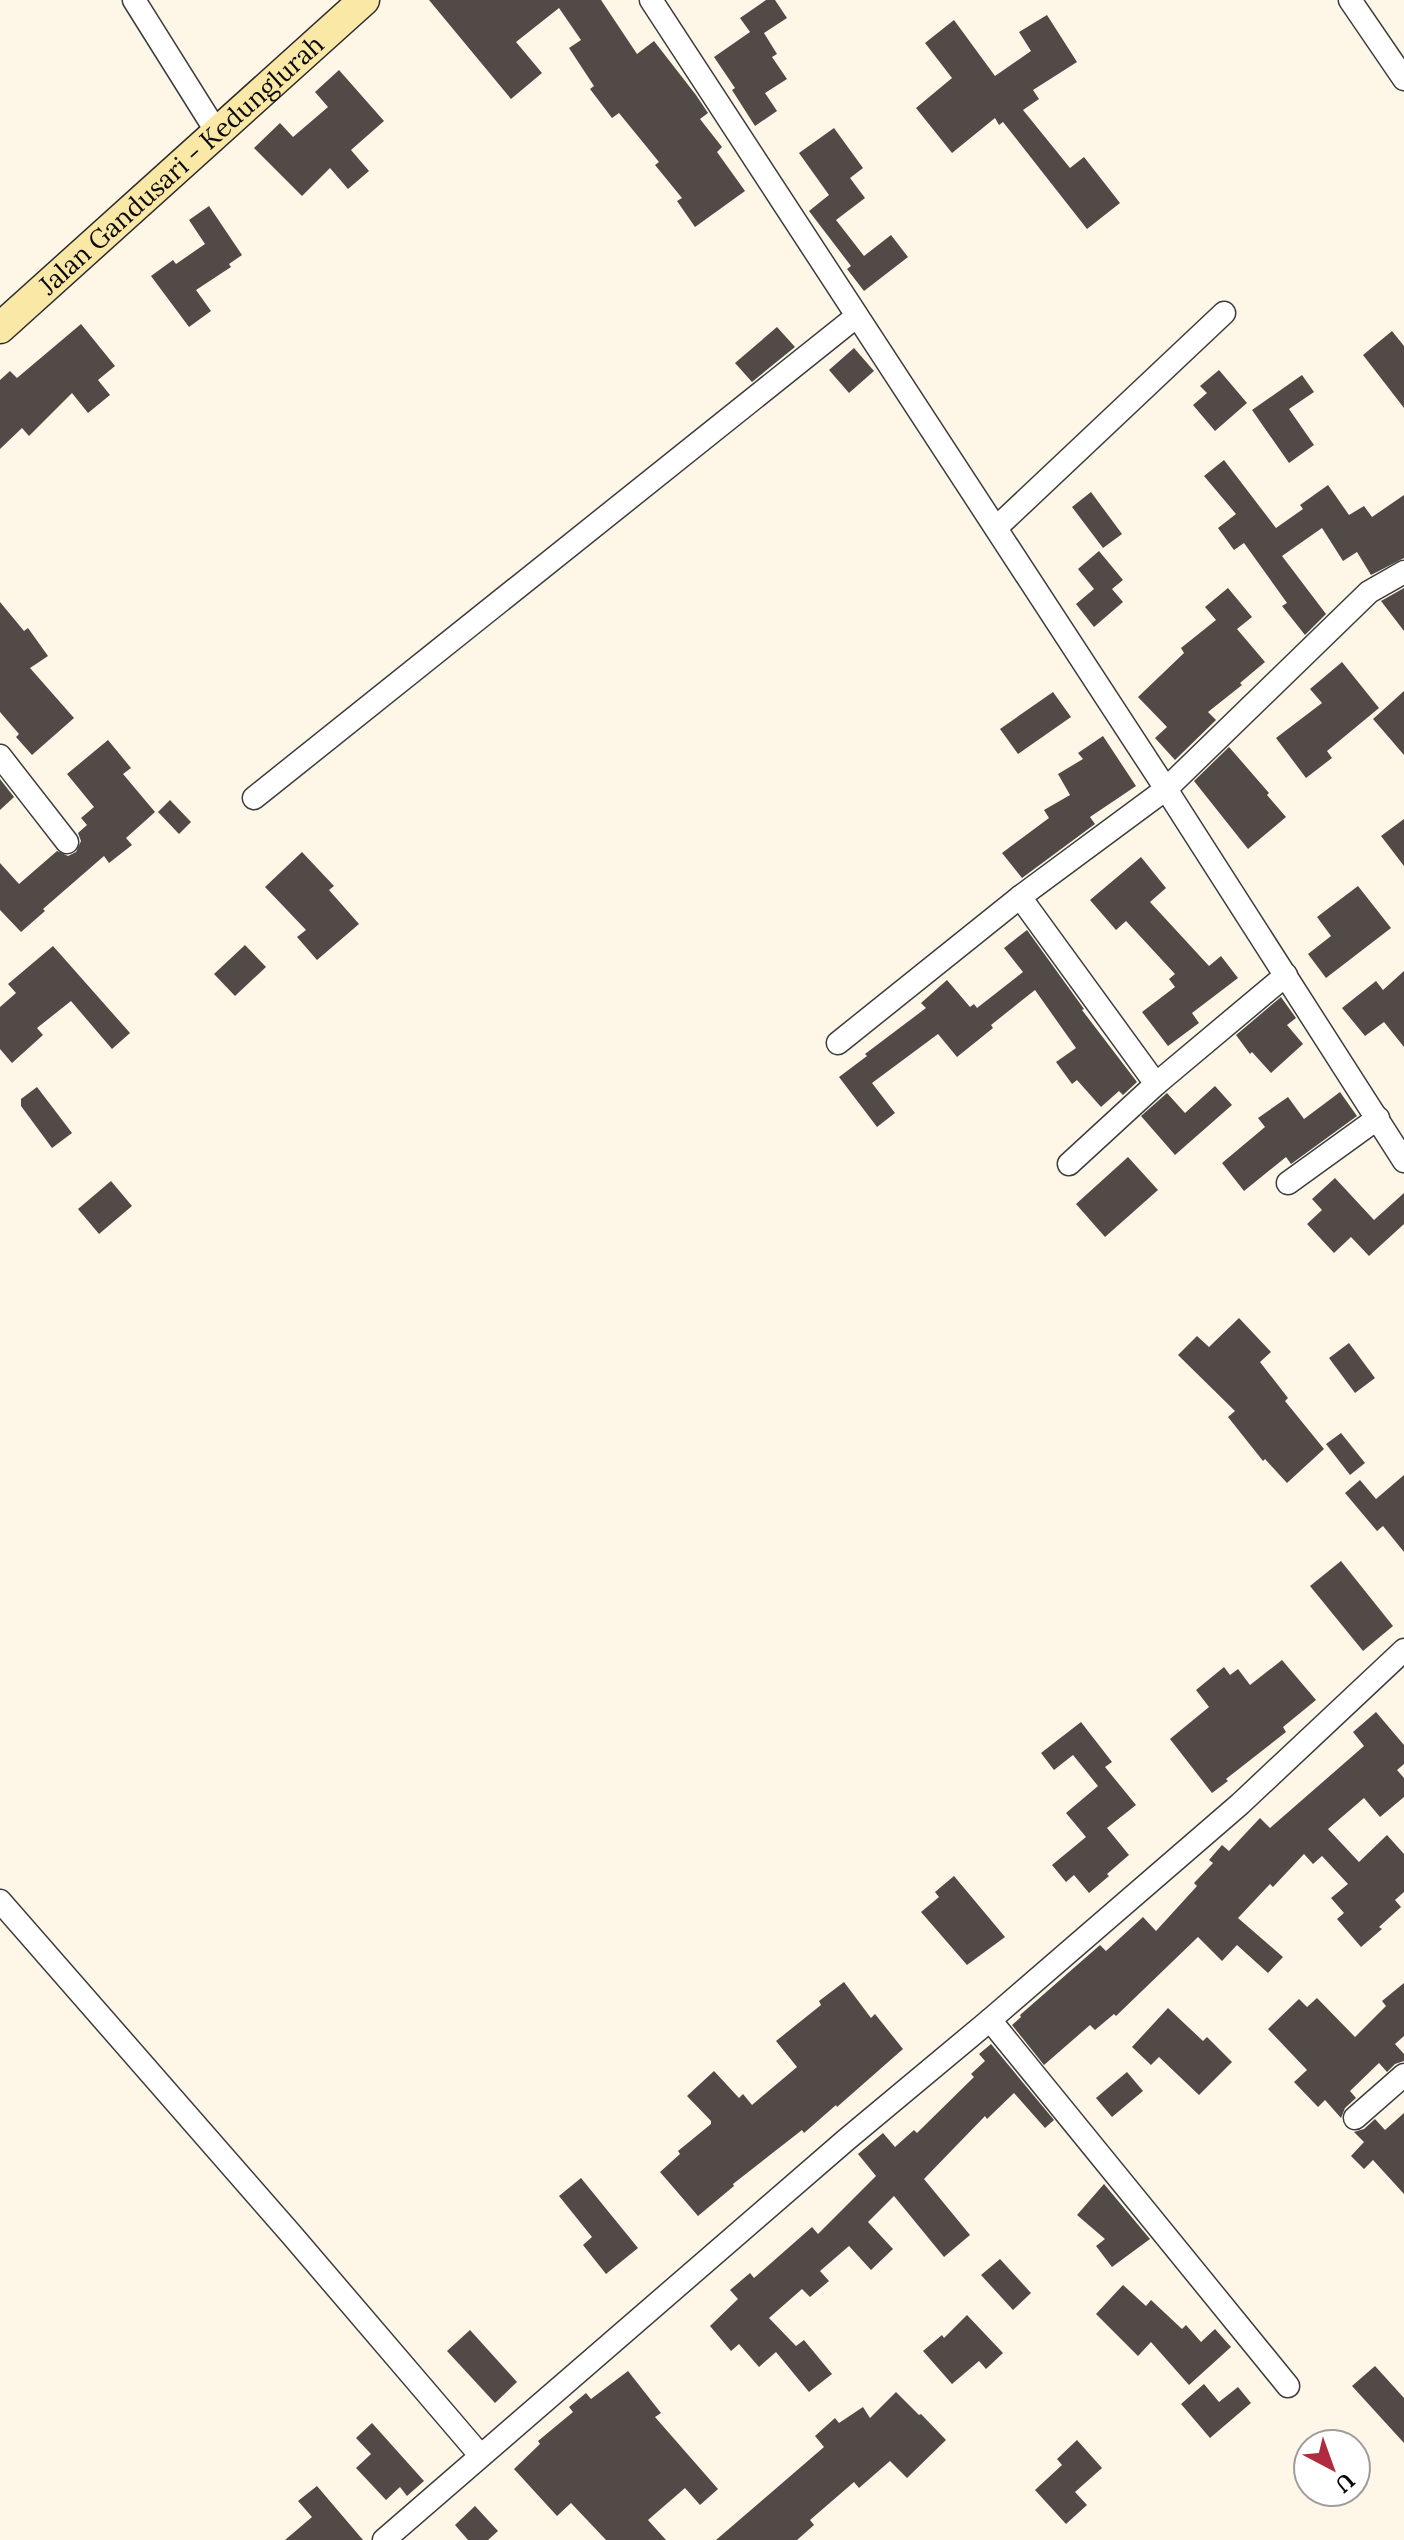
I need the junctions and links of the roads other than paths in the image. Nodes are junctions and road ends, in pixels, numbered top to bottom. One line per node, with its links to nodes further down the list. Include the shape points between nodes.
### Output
1 (134, 0): 6 (street)
2 (364, 0): 6 (street, Jalan Gandusari - Kedunglurah)
3 (651, 0): 8 (street)
4 (1350, 0): 5 (street)
5 (1404, 79)
6 (218, 134): 9 (street, Jalan Gandusari - Kedunglurah)
7 (1224, 313): 10 (street)
8 (857, 316): 10 (street); 14 (street)
9 (0, 328)
10 (996, 528): 13 (street)
11 (1404, 572): 13 (street, via 1369,592)
12 (0, 756): 15 (street)
13 (1166, 789): 16 (street); 17 (street)
14 (254, 798)
15 (67, 842)
16 (1020, 897): 18 (street); 19 (street)
17 (1286, 975): 19 (street); 20 (street)
18 (838, 1043)
19 (1156, 1084): 22 (street)
20 (1378, 1118): 21 (street); 23 (street)
21 (1404, 1161)
22 (1069, 1164)
23 (1288, 1183)
24 (1404, 1650): 26 (street, via 1240,1804)
25 (0, 1901): 30 (street)
26 (990, 2020): 29 (street); 30 (street)
27 (1404, 2075): 28 (street)
28 (1355, 2118)
29 (1288, 2386)
30 (480, 2455): 31 (street)
31 (384, 2540)

